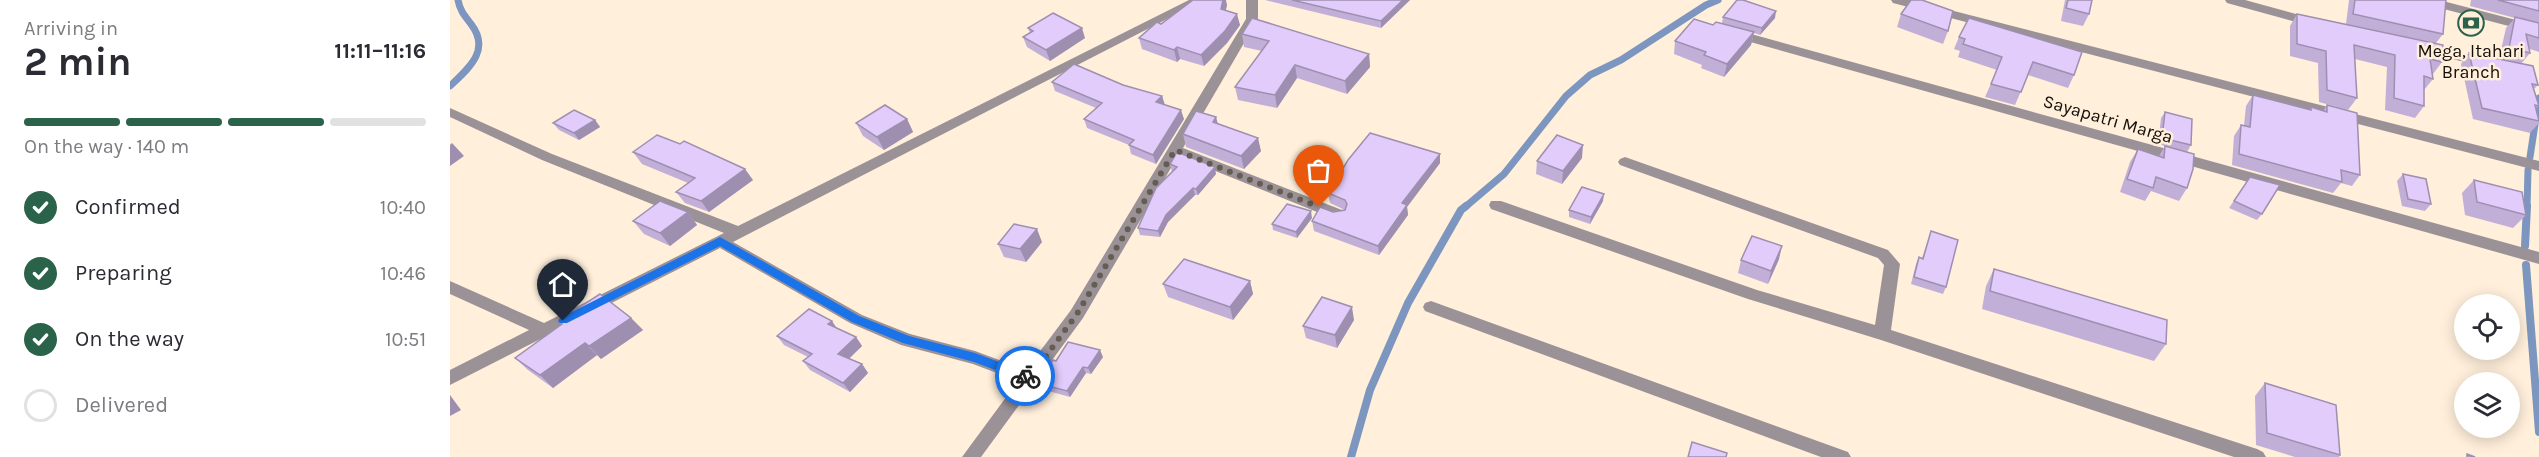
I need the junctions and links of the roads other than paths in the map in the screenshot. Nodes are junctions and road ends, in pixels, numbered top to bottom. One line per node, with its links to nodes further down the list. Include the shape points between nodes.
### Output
1 (1167, 0): 7 (street)
2 (1198, 0): 7 (street)
3 (1252, 0): 14 (street, via 1252,19)
4 (1897, 0): 16 (street)
5 (2231, 0): 8 (street)
6 (2425, 0): 10 (street)
7 (1181, 6): 19 (street)
8 (2331, 27)
9 (1714, 28): 21 (street, Sayapatri Marga)
10 (2539, 30)
11 (2408, 45): 12 (street)
12 (2495, 64)
13 (450, 112): 19 (street, via 547,157)
14 (1175, 150): 18 (street); 27 (street, via 1077,314)
15 (1625, 162): 25 (street, via 1883,254 1892,264 1892,275)
16 (2539, 166)
17 (1496, 205): 25 (street, via 1754,295)
18 (1340, 215)
19 (738, 232): 20 (street)
20 (720, 241): 24 (street); 27 (street, via 855,319 907,340)
21 (2539, 258)
22 (450, 287): 24 (street)
23 (1431, 307): 29 (street)
24 (544, 330): 26 (street)
25 (1882, 334): 30 (street)
26 (450, 378)
27 (1030, 378): 28 (street)
28 (971, 457)
29 (1842, 457)
30 (2257, 457)

